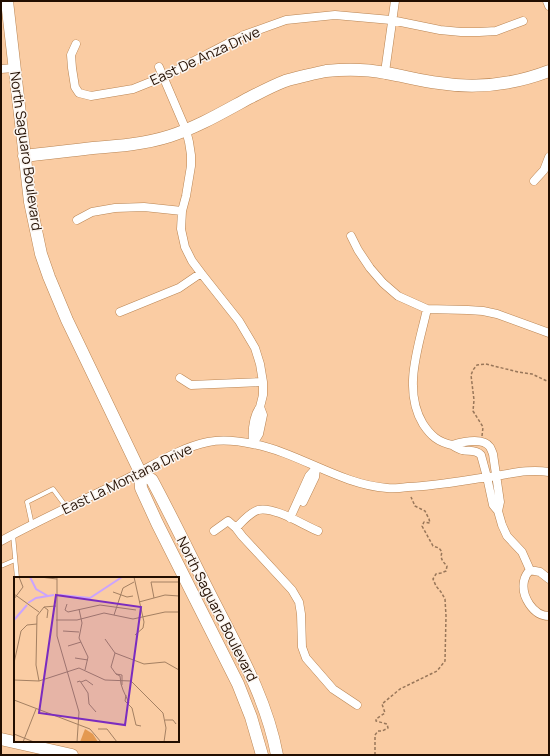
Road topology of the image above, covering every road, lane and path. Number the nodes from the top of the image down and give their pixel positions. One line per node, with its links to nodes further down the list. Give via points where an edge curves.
1 (395, 1): 5 (street)
2 (547, 1): 4 (street)
3 (7, 4): 9 (main road, North Saguaro Boulevard)
4 (549, 6)
5 (391, 20): 6 (street, East De Anza Drive, via 440,30 467,32 496,31); 12 (street); 13 (street, East De Anza Drive, via 335,14 286,20 244,35)
6 (523, 21)
7 (76, 44): 13 (street, East De Anza Drive, via 71,55 75,87 79,93 91,96 132,89)
8 (159, 67): 13 (street)
9 (14, 68): 10 (street); 15 (main road, North Saguaro Boulevard)
10 (1, 69)
11 (549, 71): 12 (main road, via 508,82 468,86)
12 (384, 72): 14 (main road, via 335,70 298,77 271,87)
13 (163, 77): 14 (street)
14 (186, 130): 15 (main road, via 144,143); 18 (street, via 191,166)
15 (24, 156): 33 (main road, North Saguaro Boulevard, via 30,202 41,254 49,277)
16 (549, 157): 17 (street, via 544,170)
17 (534, 181)
18 (182, 210): 19 (street, via 115,208 92,212); 21 (street, via 181,229 185,247)
19 (77, 220)
20 (351, 236): 22 (street, via 370,268 383,283 398,296)
21 (201, 273): 23 (street, via 179,288); 26 (street, via 239,321 255,348)
22 (427, 309): 24 (street, via 483,311); 30 (street, via 413,370 414,401 419,417 428,432 439,441)
23 (120, 312)
24 (549, 333)
25 (180, 378): 26 (street, via 191,385)
26 (263, 382): 29 (street, via 260,407 263,415 259,434)
27 (549, 382): 28 (path, via 532,374 486,364 477,365 471,375 473,411 483,427)
28 (482, 442): 30 (street); 31 (street); 35 (street, via 490,446 493,454)
29 (253, 444): 32 (street, East La Montana Drive); 33 (street, East La Montana Drive, via 236,441 210,442 170,456)
30 (452, 445): 31 (street, via 461,450)
31 (479, 452): 35 (street)
32 (316, 467): 35 (street, East La Montana Drive, via 362,484 389,488 436,485); 38 (street, via 309,476)
33 (140, 472): 37 (street, East La Montana Drive); 56 (main road, North Saguaro Boulevard, via 141,488 157,523 238,684); 57 (main road, North Saguaro Boulevard, via 152,480 243,659 268,717)
34 (549, 472): 35 (street, East La Montana Drive, via 538,470)
35 (491, 476): 47 (street, via 493,505 498,510 507,536 522,552)
36 (411, 497): 58 (path, via 415,506 425,511 430,523 424,522 422,526 433,546 442,552 441,557 446,566 446,571 436,574 433,580 444,599 445,660 437,671 400,689 382,704 385,713 376,721 387,724 388,728 378,731 375,735)
37 (67, 508): 39 (street, East La Montana Drive); 39 (lane, via 53,489 27,502)
38 (293, 519): 40 (street, via 267,510 258,510); 42 (street)
39 (32, 525): 43 (street, East La Montana Drive)
40 (236, 528): 41 (street, via 228,521); 51 (street, via 292,590 299,602 302,647 306,658 333,689)
41 (214, 531)
42 (318, 531)
43 (13, 535): 44 (street, East La Montana Drive); 45 (lane)
44 (1, 541)
45 (15, 560): 46 (lane); 48 (lane)
46 (1, 566)
47 (530, 570): 49 (street, via 540,572); 50 (street, via 523,582 526,596 536,611)
48 (17, 577)
49 (549, 579)
50 (549, 616)
51 (357, 705)
52 (1, 739): 53 (main road)
53 (14, 742)
54 (14, 742): 55 (main road)
55 (72, 755)
56 (262, 755)
57 (277, 755)
58 (375, 755)

